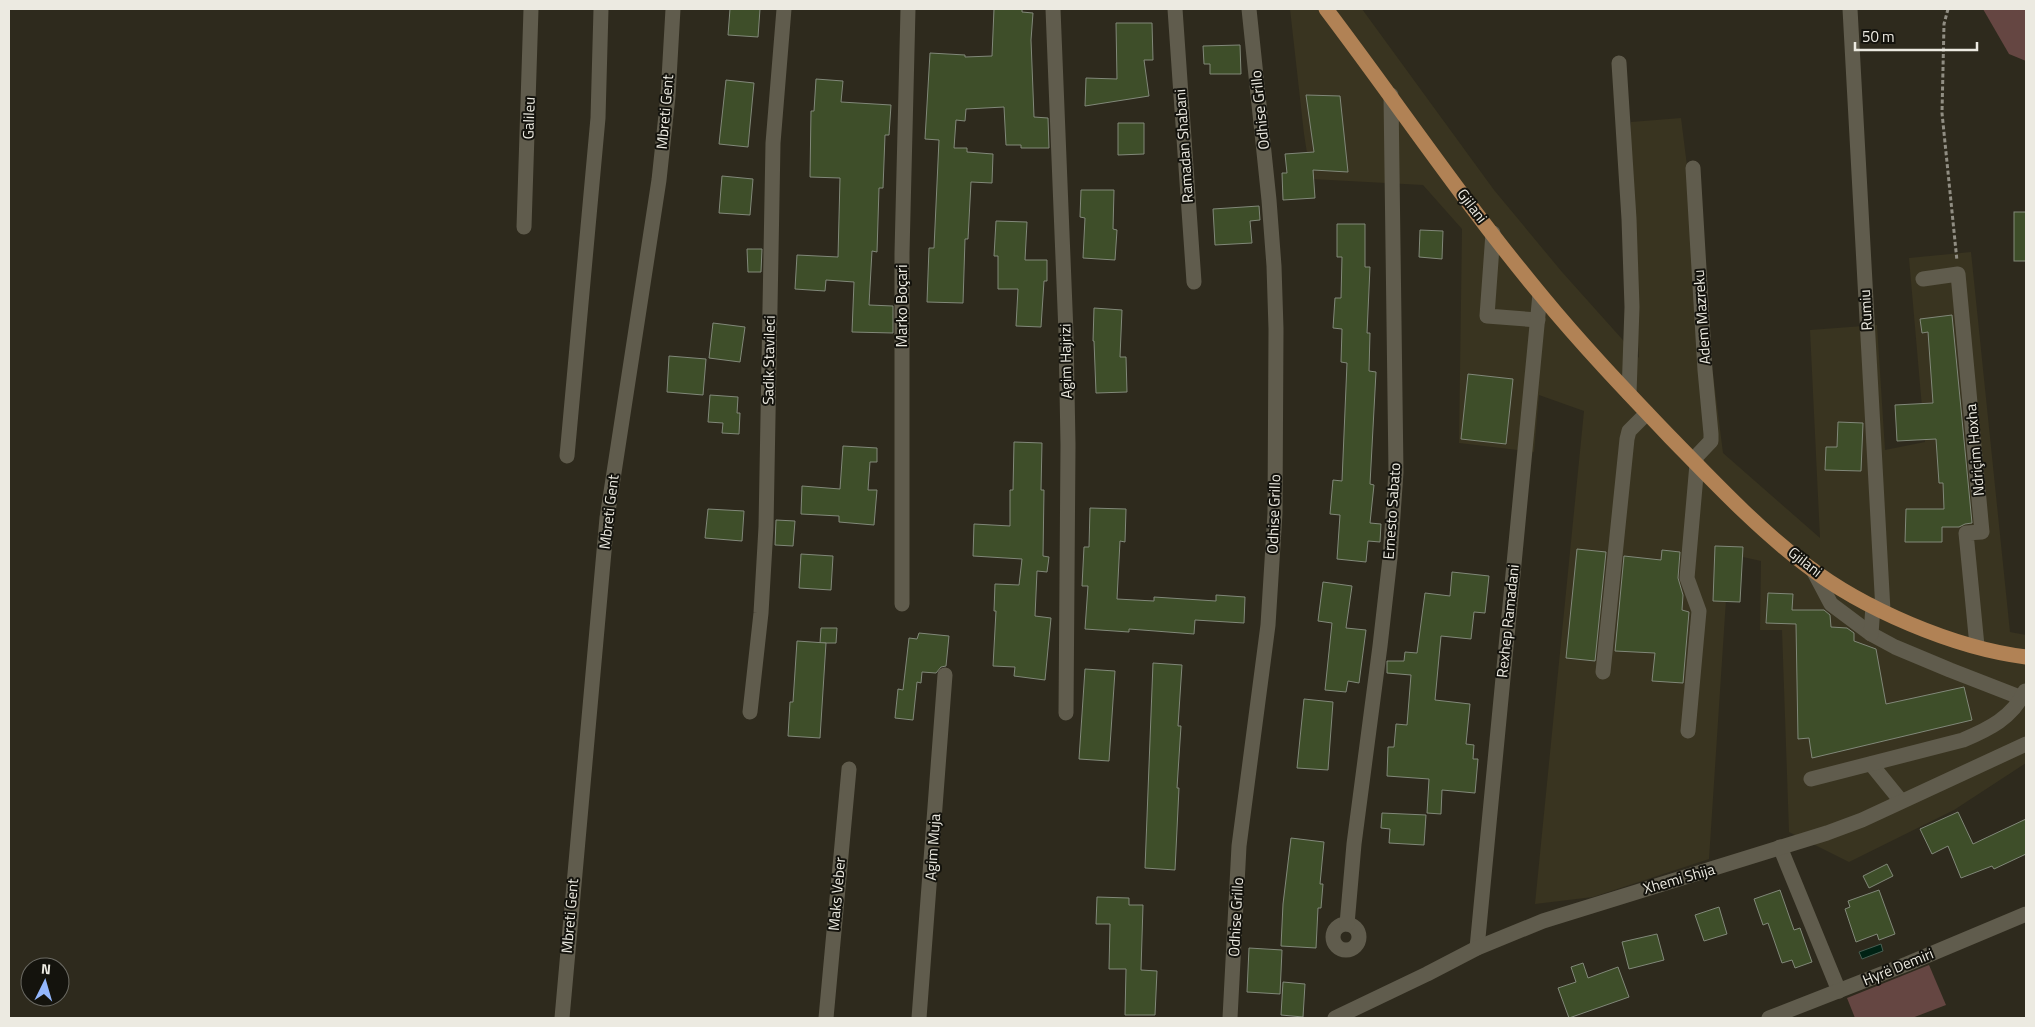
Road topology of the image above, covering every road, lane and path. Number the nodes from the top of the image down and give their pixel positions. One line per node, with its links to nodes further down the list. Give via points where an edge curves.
1 (531, 9): 15 (street, Galileu)
2 (601, 9): 24 (street, via 598,118)
3 (672, 9): 48 (street, Mbreti Gent, via 660,171 607,518)
4 (784, 9): 35 (street, Sadik Stavileci, via 772,143 766,527)
5 (908, 9): 27 (street, Marko Boçari, via 902,253)
6 (1053, 9): 36 (street, Agim Hajrizi, via 1068,445)
7 (1175, 9): 19 (street, Ramadan Shabani)
8 (1249, 9): 51 (street, Odhise Grillo, via 1274,266 1275,513 1268,624 1239,846)
9 (1326, 9): 13 (main road, Gjilani)
10 (1850, 9): 28 (street, Rumiu)
11 (1948, 9): 17 (path, via 1944,24 1942,113)
12 (1619, 63): 22 (street, via 1630,238)
13 (1391, 95): 16 (main road, Gjilani); 45 (street, Ernesto Sabato, via 1396,472 1382,627)
14 (1693, 168): 25 (street, Adem Mazreku, via 1711,434 1711,441)
15 (524, 227)
16 (1492, 233): 20 (main road, Gjilani); 21 (street, via 1488,316)
17 (1958, 274): 18 (street); 30 (street, Ndriçim Hoxha, via 1982,532 1966,533)
18 (1924, 278)
19 (1194, 282)
20 (1540, 294): 21 (street, Rexhep Ramadani); 22 (main road, Gjilani)
21 (1538, 320): 46 (street, Rexhep Ramadani)
22 (1629, 394): 23 (main road, Gjilani)
23 (1647, 413): 25 (main road, Gjilani); 32 (street, via 1629,431 1627,439)
24 (566, 456)
25 (1695, 462): 26 (main road, Gjilani, via 1751,517); 37 (street, via 1687,578 1699,611)
26 (1813, 570): 28 (main road, Gjilani); 29 (street, via 1831,604)
27 (902, 604)
28 (1878, 608): 29 (street, Rumiu); 30 (main road, Gjilani, via 1938,634)
29 (1870, 634): 34 (street, via 1931,663)
30 (1977, 646): 31 (main road, Gjilani)
31 (2026, 656)
32 (1602, 672)
33 (946, 675): 50 (street, Agim Muja)
34 (2024, 693): 39 (street, via 2005,718 1986,731)
35 (750, 712)
36 (1066, 713)
37 (1688, 731)
38 (2026, 744): 42 (street, Xhemi Shija)
39 (1871, 764): 41 (street); 42 (street)
40 (849, 769): 49 (street, Maks Veber)
41 (1811, 779)
42 (1902, 801): 43 (street, Xhemi Shija, via 1862,820)
43 (1780, 848): 46 (street, Xhemi Shija, via 1543,921); 47 (street)
44 (2026, 914): 47 (street, Hyrë Demiri)
45 (1347, 924)
46 (1476, 948): 52 (street, Xhemi Shija)
47 (1840, 991): 53 (street, Hyrë Demiri)
48 (562, 1018)
49 (826, 1018)
50 (919, 1018)
51 (1230, 1018)
52 (1335, 1018)
53 (1769, 1018)

